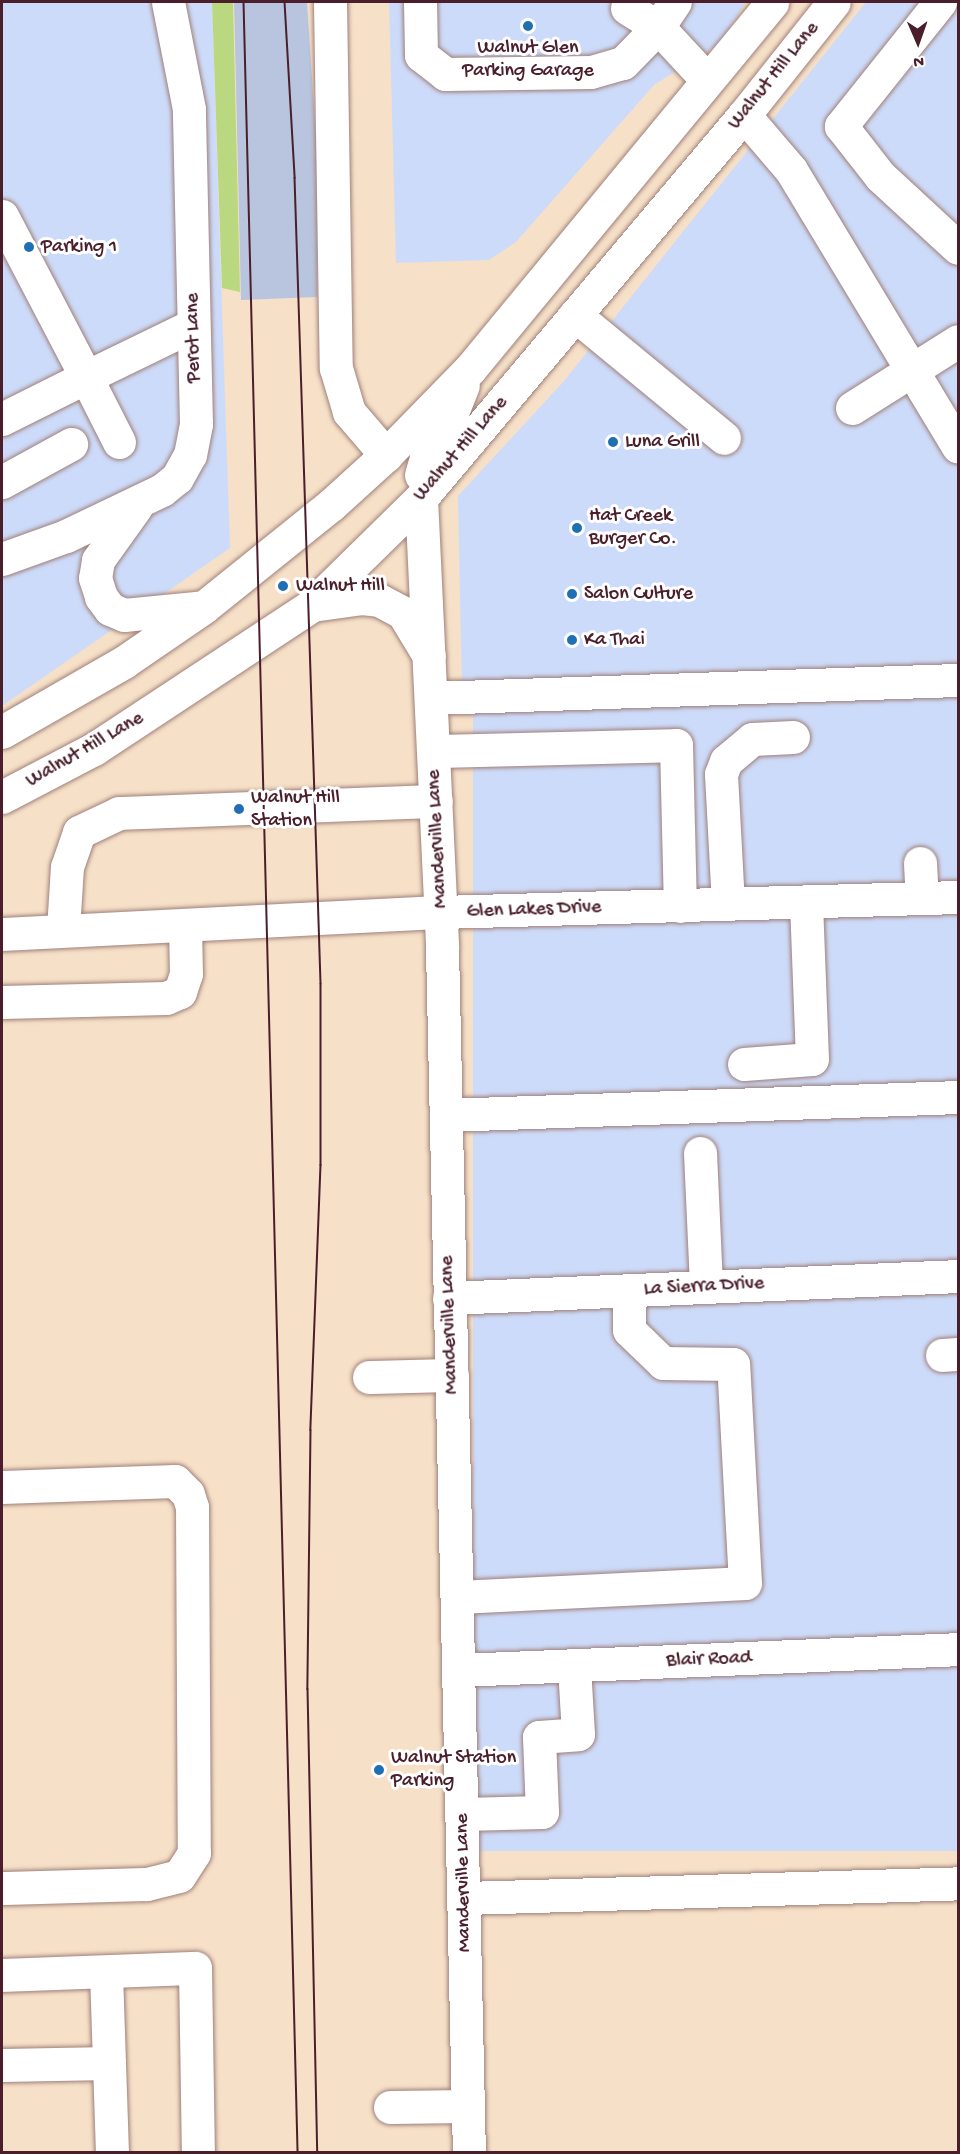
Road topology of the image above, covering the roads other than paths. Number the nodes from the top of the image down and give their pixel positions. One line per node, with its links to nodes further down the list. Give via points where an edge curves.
1 (168, 2): 14 (street, Perot Lane, via 189,109)
2 (330, 2): 25 (street, via 336,368 349,412)
3 (420, 2): 8 (street, via 421,55 445,74 484,59 557,58 591,72 624,63)
4 (834, 2): 10 (street, Walnut Hill Lane)
5 (940, 2): 12 (street, via 841,126 880,176)
6 (765, 3): 9 (street)
7 (627, 8): 8 (street)
8 (667, 14): 9 (street)
9 (707, 80): 10 (street); 16 (street)
10 (744, 115): 13 (street, Walnut Hill Lane); 17 (street, via 791,170)
11 (2, 216): 18 (street)
12 (958, 248)
13 (575, 315): 21 (street); 27 (street, Walnut Hill Lane)
14 (193, 325): 18 (street); 28 (street, Perot Lane, via 196,424 190,455 177,478)
15 (958, 341): 17 (street)
16 (470, 369): 25 (street); 27 (street, Manderville Lane, via 440,443 423,466)
17 (912, 372): 19 (street); 24 (street)
18 (86, 377): 20 (street); 22 (street)
19 (852, 408)
20 (2, 419)
21 (724, 438)
22 (119, 442)
23 (71, 444): 26 (street)
24 (958, 447)
25 (386, 455): 31 (street, via 331,505)
26 (2, 482)
27 (421, 498): 30 (street, Walnut Hill Lane); 32 (street, Manderville Lane)
28 (141, 500): 29 (street, Perot Lane, via 58,540); 31 (street, via 98,560 95,578 101,597 110,609 124,615)
29 (2, 560)
30 (312, 605): 32 (street, via 361,597 379,600 403,612); 38 (street, Walnut Hill Lane, via 94,749)
31 (204, 607): 35 (street, via 124,662)
32 (429, 656): 34 (street, Manderville Lane)
33 (958, 680): 34 (street)
34 (431, 698): 37 (street, Manderville Lane)
35 (2, 732)
36 (793, 738): 44 (street, via 752,739 726,761 721,774)
37 (434, 751): 39 (street, Manderville Lane); 45 (street, via 676,745)
38 (2, 797)
39 (436, 801): 46 (street, Manderville Lane); 48 (street, via 119,813 79,832 67,867)
40 (920, 863): 42 (street)
41 (958, 897): 42 (street, Glen Lakes Drive)
42 (922, 898): 43 (street, Glen Lakes Drive)
43 (806, 901): 44 (street, Glen Lakes Drive); 51 (street, via 812,1059)
44 (728, 904): 45 (street, Glen Lakes Drive)
45 (680, 906): 46 (street, Glen Lakes Drive)
46 (441, 912): 47 (street, Glen Lakes Drive); 53 (street, Manderville Lane)
47 (185, 925): 48 (street, Glen Lakes Drive); 50 (street, via 186,974 180,992 173,995)
48 (63, 930): 49 (street, Glen Lakes Drive)
49 (2, 934)
50 (2, 1002)
51 (744, 1064)
52 (958, 1097): 53 (street)
53 (446, 1115): 58 (street, Manderville Lane)
54 (700, 1153): 56 (street)
55 (958, 1276): 56 (street, La Sierra Drive)
56 (706, 1287): 57 (street, La Sierra Drive)
57 (629, 1290): 58 (street, La Sierra Drive); 62 (street, via 629,1330 663,1363 733,1364 745,1583)
58 (449, 1298): 59 (street, Manderville Lane)
59 (452, 1375): 60 (street); 62 (street, Manderville Lane)
60 (369, 1377)
61 (2, 1486): 68 (street, via 176,1481 188,1494 192,1507 194,1841 188,1868 179,1876 162,1881)
62 (459, 1597): 65 (street, Manderville Lane)
63 (958, 1649): 64 (street, Blair Road)
64 (574, 1666): 65 (street, Blair Road); 66 (street, via 578,1734 539,1737 542,1812)
65 (460, 1670): 66 (street, Manderville Lane)
66 (464, 1814): 69 (street, Manderville Lane)
67 (958, 1883): 69 (street, via 818,1899)
68 (2, 1888)
69 (465, 1898): 75 (street, Manderville Lane)
70 (106, 1973): 71 (street); 72 (street); 77 (street, via 195,1968)
71 (2, 1975)
72 (109, 2063): 73 (street); 76 (street)
73 (2, 2065)
74 (390, 2106): 75 (street)
75 (468, 2106): 78 (street, Manderville Lane)
76 (112, 2152)
77 (198, 2152)
78 (469, 2152)

